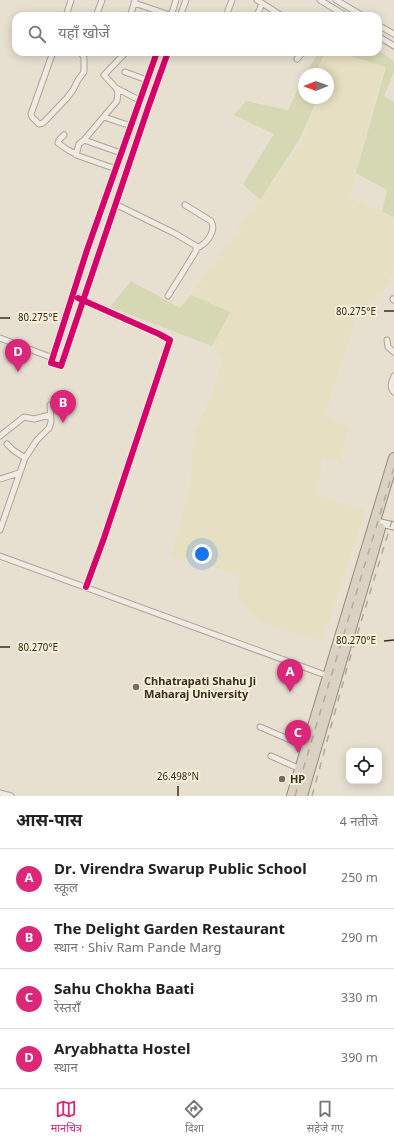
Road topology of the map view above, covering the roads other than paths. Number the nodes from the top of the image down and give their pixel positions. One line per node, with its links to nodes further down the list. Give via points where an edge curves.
1 (71, 0): 10 (street)
2 (102, 0): 11 (street)
3 (176, 0): 14 (street)
4 (186, 0): 15 (street)
5 (232, 0): 16 (street)
6 (320, 0): 19 (street)
7 (336, 0): 20 (street)
8 (134, 2): 12 (street); 13 (street)
9 (259, 2): 17 (street); 18 (street)
10 (67, 12)
11 (98, 12)
12 (131, 12)
13 (161, 12)
14 (173, 12)
15 (182, 12)
16 (228, 12)
17 (258, 12)
18 (275, 12)
19 (340, 12)
20 (356, 12)
21 (382, 27): 22 (street)
22 (394, 34)
23 (382, 38): 24 (street)
24 (394, 46)
25 (52, 56): 26 (street, via 31,112 31,116 39,124 67,98 84,72)
26 (83, 56)
27 (122, 56): 34 (street, via 104,75)
28 (156, 56): 33 (street)
29 (167, 56): 43 (street)
30 (300, 56): 31 (street)
31 (297, 59)
32 (125, 72): 33 (street)
33 (147, 80): 35 (street)
34 (116, 88): 35 (street); 36 (street, via 117,103)
35 (139, 100): 37 (street)
36 (104, 117): 37 (street); 39 (street)
37 (131, 126): 40 (street)
38 (64, 134): 41 (street, via 58,142)
39 (84, 140): 40 (street); 41 (street, via 79,144)
40 (121, 153): 42 (street)
41 (76, 154): 42 (street)
42 (116, 169): 46 (street)
43 (115, 204): 45 (street, via 174,233); 48 (street)
44 (185, 206): 45 (street, via 214,224 205,244)
45 (196, 248): 47 (street)
46 (73, 295): 48 (street); 52 (street)
47 (168, 296)
48 (83, 300): 52 (street, via 61,366); 69 (street, via 170,340)
49 (0, 338): 52 (street)
50 (387, 340): 51 (street, via 388,347)
51 (394, 352)
52 (52, 360)
53 (394, 376): 54 (street, via 391,386)
54 (394, 392)
55 (50, 405): 56 (street)
56 (50, 415): 57 (street, via 34,419 24,416); 59 (street, via 49,428)
57 (0, 436)
58 (7, 444): 59 (street)
59 (25, 458): 61 (street)
60 (394, 458): 70 (highway)
61 (19, 473): 62 (street); 64 (street)
62 (0, 479)
63 (394, 480): 65 (highway)
64 (1, 522): 67 (street)
65 (381, 523): 66 (street); 70 (highway)
66 (394, 526)
67 (0, 530)
68 (0, 556): 69 (street)
69 (86, 587): 70 (street)
70 (332, 678): 72 (highway); 78 (highway)
71 (260, 727): 72 (street)
72 (306, 747): 74 (highway)
73 (271, 756): 74 (street)
74 (300, 769): 77 (highway)
75 (0, 793): 76 (street)
76 (11, 796)
77 (292, 796)
78 (302, 796)

